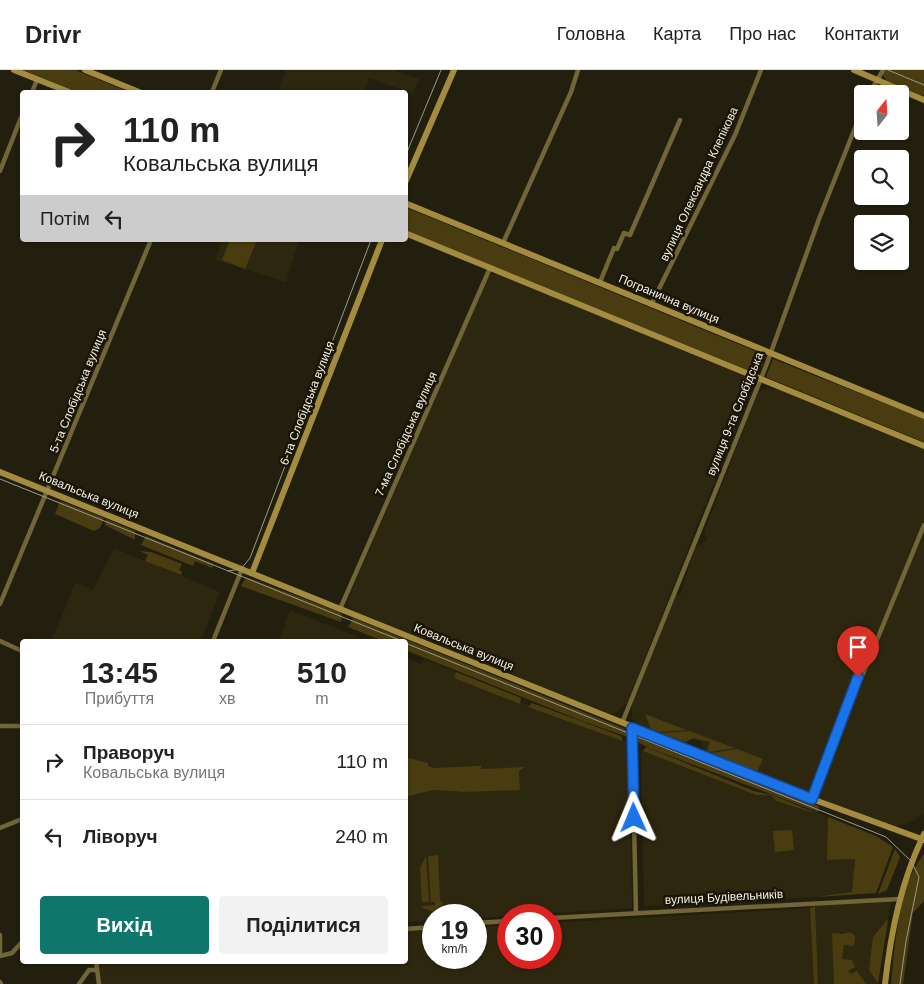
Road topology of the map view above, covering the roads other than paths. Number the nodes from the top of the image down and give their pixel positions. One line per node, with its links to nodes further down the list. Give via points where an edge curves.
1 (14, 70): 9 (street)
2 (85, 70): 14 (street)
3 (221, 70): 15 (street)
4 (454, 70): 21 (street)
5 (578, 70): 26 (street)
6 (761, 70): 29 (street, вулиця Олександра Клепікова, via 735,135)
7 (854, 70): 10 (street)
8 (882, 70): 10 (street)
9 (37, 80): 12 (street); 13 (street)
10 (876, 80): 11 (street); 16 (street)
11 (874, 85)
12 (33, 90)
13 (63, 90)
14 (134, 90)
15 (213, 90)
16 (924, 100)
17 (680, 120): 28 (street, via 630,235 624,232)
18 (20, 121): 20 (street)
19 (854, 130): 30 (street, вулиця 9-та Слобідська)
20 (0, 171)
21 (408, 176)
22 (408, 204): 26 (street, Погранична вулиця)
23 (408, 234): 27 (street)
24 (151, 242): 35 (street, 5-та Слобідська вулиця)
25 (381, 242): 38 (street, 6-та Слобідська вулиця)
26 (503, 242): 28 (street, Погранична вулиця)
27 (490, 268): 31 (street); 40 (street, 7-ма Слобідська вулиця)
28 (600, 282): 29 (street, Погранична вулиця)
29 (651, 305): 30 (street, Погранична вулиця)
30 (770, 353): 31 (street, вулиця 9-та Слобідська); 32 (street, Погранична вулиця)
31 (761, 379): 33 (street); 44 (street, вулиця 9-та Слобідська)
32 (924, 416)
33 (924, 446)
34 (0, 472): 35 (street, Ковальська вулиця)
35 (47, 491): 37 (street, Ковальська вулиця); 39 (street, 5-та Слобідська вулиця)
36 (924, 525): 48 (street, via 863,674 858,677)
37 (242, 569): 38 (street, Ковальська вулиця); 41 (street)
38 (252, 573): 40 (street, Ковальська вулиця)
39 (0, 604)
40 (340, 609): 44 (street, Ковальська вулиця)
41 (214, 639)
42 (0, 641): 43 (street)
43 (20, 650)
44 (622, 723): 47 (street, Ковальська вулиця)
45 (0, 726): 46 (street)
46 (20, 726)
47 (632, 728): 48 (street, Ковальська вулиця); 53 (street)
48 (812, 799): 51 (street, Ковальська вулиця)
49 (20, 820): 50 (street)
50 (0, 828)
51 (923, 838): 52 (street)
52 (899, 898): 53 (street, вулиця Будівельників); 64 (street)
53 (636, 913): 54 (street, вулиця Будівельників)
54 (562, 917)
55 (422, 927): 56 (street)
56 (408, 929)
57 (0, 935): 59 (street)
58 (20, 944): 59 (street, via 10,954)
59 (0, 955)
60 (96, 964): 61 (street)
61 (97, 970): 62 (street, via 89,970); 63 (street)
62 (79, 984)
63 (99, 984)
64 (885, 984)

